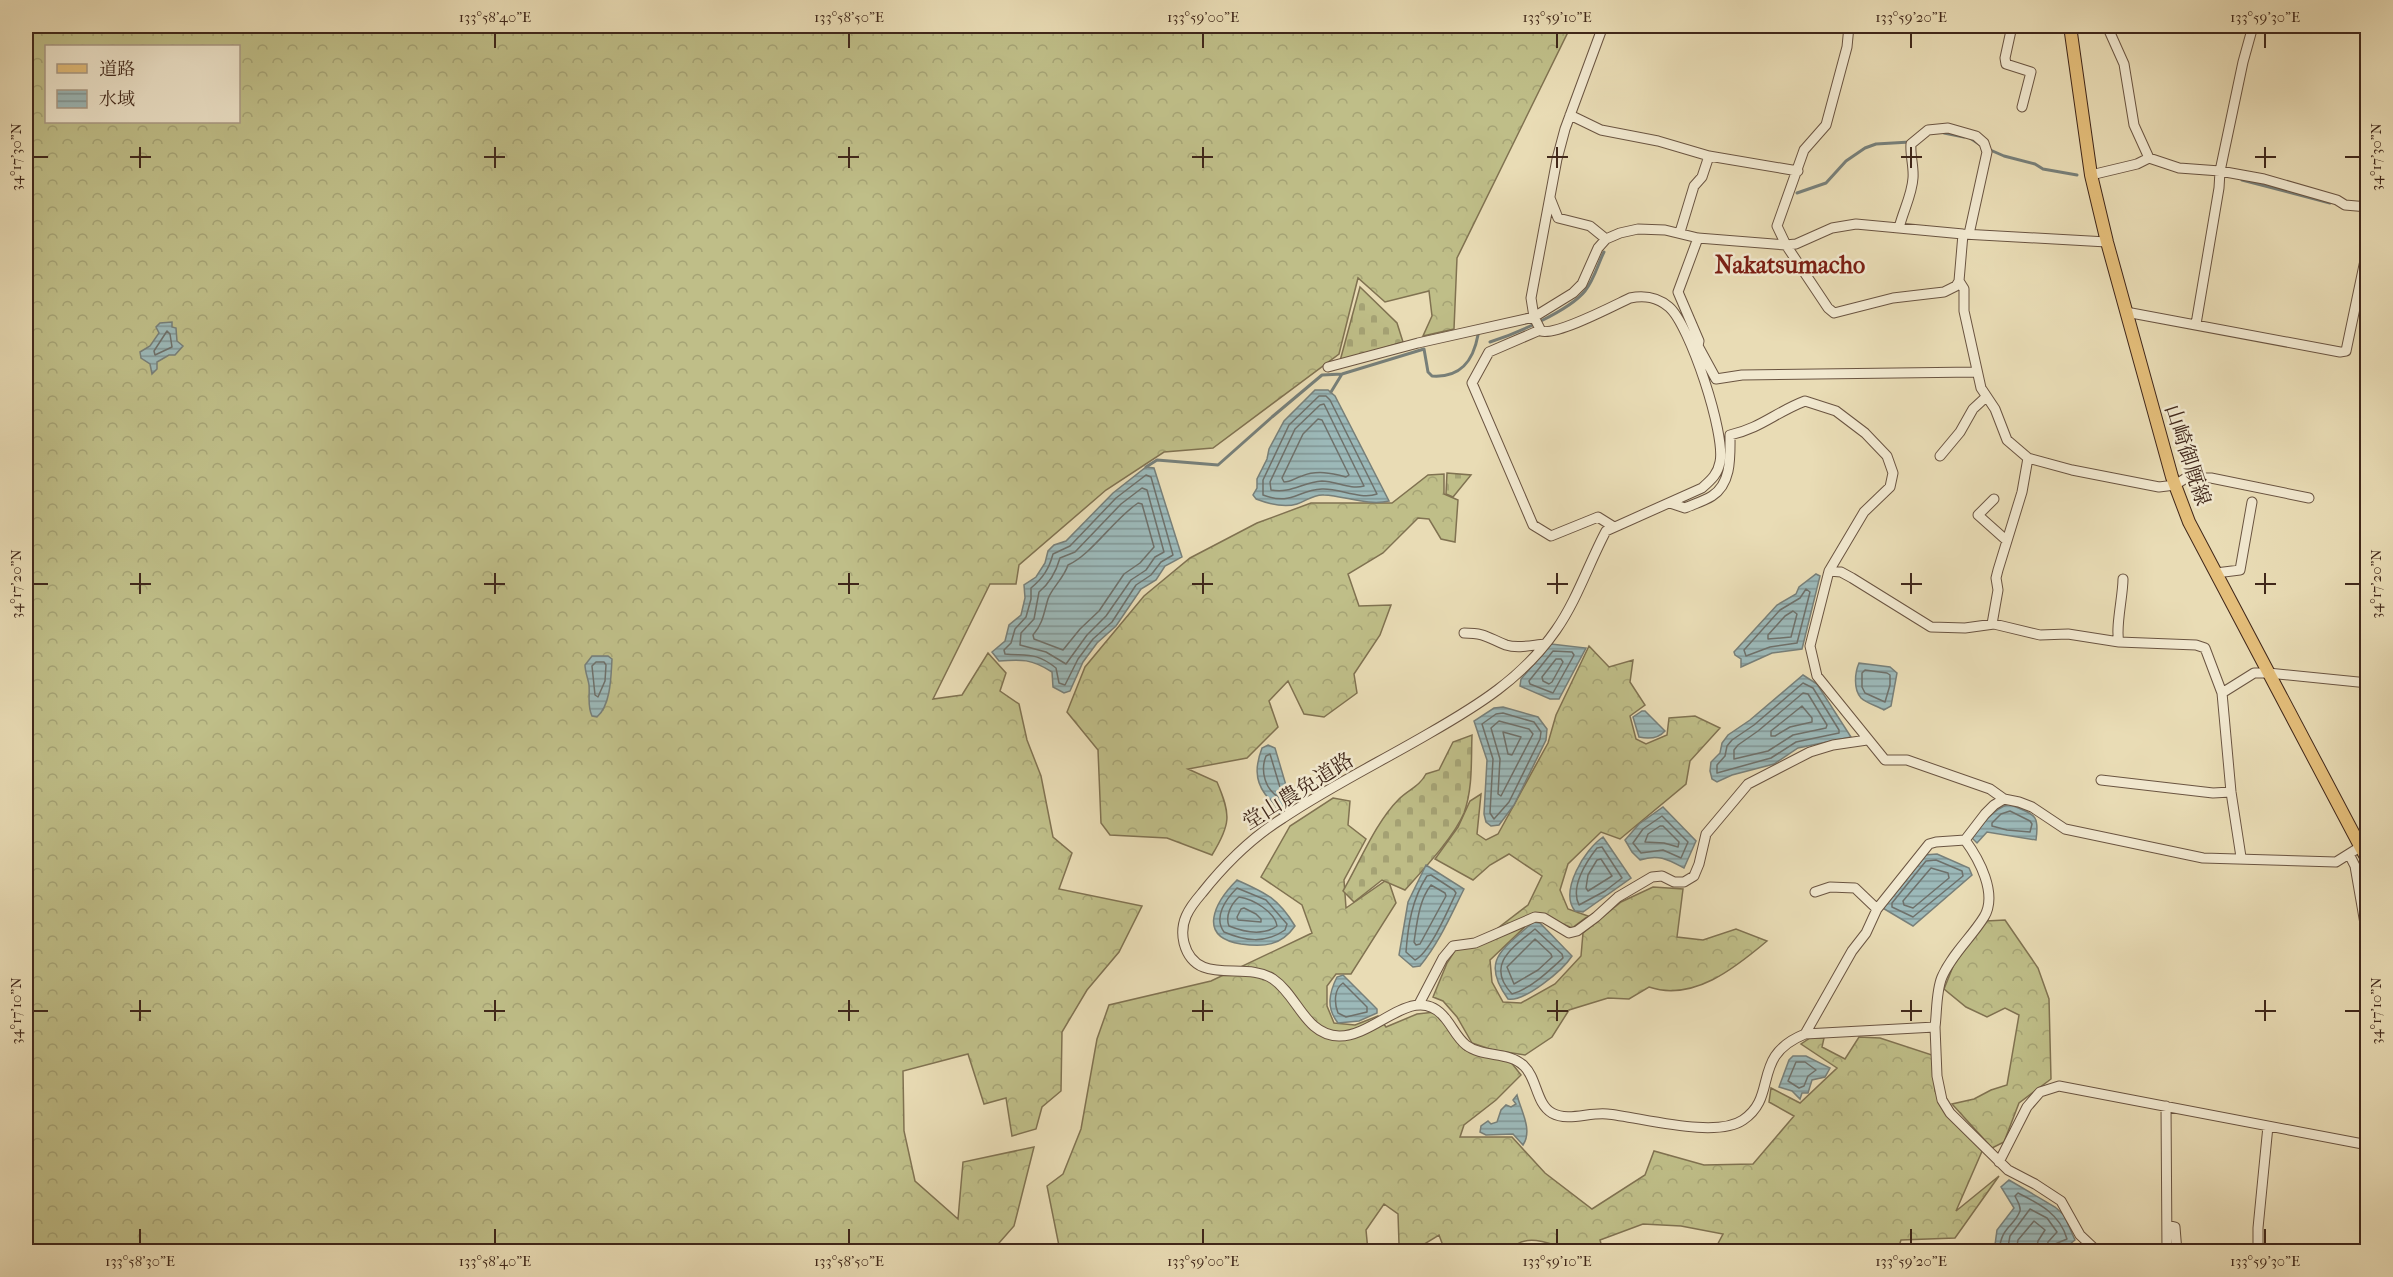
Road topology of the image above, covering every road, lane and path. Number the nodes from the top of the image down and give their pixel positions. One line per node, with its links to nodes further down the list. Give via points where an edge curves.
1 (1603, 26): 8 (street)
2 (1849, 26): 11 (street, via 1826,125 1804,150)
3 (2012, 26): 7 (street, via 2006,64 2031,72)
4 (2070, 26): 13 (main road, 山崎御厩線)
5 (2107, 26): 10 (street, via 2124,64 2134,125)
6 (2253, 26): 12 (street)
7 (2022, 107)
8 (1570, 114): 9 (street, via 1601,130); 14 (street)
9 (1708, 156): 11 (street); 17 (street)
10 (2149, 158): 12 (street); 13 (street)
11 (1798, 171): 22 (street, via 1777,226)
12 (2220, 175): 15 (street, via 2264,179 2337,200 2345,206); 27 (street)
13 (2091, 176): 21 (main road, 山崎御厩線)
14 (1550, 197): 20 (street, via 1558,218 1590,226); 26 (street, via 1531,298)
15 (2367, 207)
16 (1899, 228): 18 (street); 18 (street, via 1914,175 1911,144 1928,130 1948,128 1976,136 1986,147); 22 (street, via 1843,225)
17 (1680, 232): 19 (street); 20 (street, via 1638,229)
18 (1966, 234): 21 (street); 24 (street)
19 (1698, 238): 22 (street); 28 (street, via 1678,292 1699,341)
20 (1606, 239): 26 (street, via 1582,284)
21 (2107, 242): 25 (main road, 山崎御厩線)
22 (1786, 245): 24 (street, via 1834,312 1893,298 1944,292)
23 (2367, 246): 27 (street, via 2346,351 2229,333)
24 (1959, 280): 30 (street, via 1964,289 1964,310)
25 (2126, 312): 27 (street); 34 (main road, 山崎御厩線)
26 (1537, 324): 28 (street, via 1547,333 1630,298 1652,297 1670,308); 29 (street, via 1418,343); 39 (street, via 1489,352 1472,383 1533,525 1551,536 1598,517)
27 (2196, 324)
28 (1695, 347): 30 (street, via 1716,379 1742,375); 38 (street, via 1721,442 1720,462 1712,479 1702,488)
29 (1328, 367)
30 (1976, 372): 31 (street)
31 (1986, 397): 32 (street); 33 (street, via 2007,440)
32 (1940, 456)
33 (2028, 458): 34 (street, via 2159,488); 40 (street, via 2022,492)
34 (2175, 486): 35 (street, via 2186,478 2211,478); 42 (main road, 山崎御厩線)
35 (2309, 498)
36 (1994, 499): 40 (street, via 1978,515)
37 (2252, 502): 42 (street, via 2240,570)
38 (1670, 503): 39 (street); 41 (street, via 1685,508 1713,495 1730,466 1730,435 1750,431 1805,401 1836,411 1887,456 1893,473 1890,487 1864,512)
39 (1610, 529): 47 (street, 堂山農免道路, via 1568,610)
40 (2006, 540): 44 (street, via 1996,578 1998,590)
41 (1828, 571): 44 (street, via 1841,572 1931,627); 51 (street, via 1810,646 1814,669)
42 (2216, 573): 48 (main road, 山崎御厩線)
43 (2123, 579): 46 (street)
44 (1992, 624): 46 (street, via 2040,635 2068,634)
45 (1464, 633): 47 (street, via 1486,634 1507,645)
46 (2119, 642): 50 (street, via 2205,648)
47 (1545, 644): 62 (street, 堂山農免道路, via 1510,682 1492,695 1257,836 1213,879 1190,907 1184,921 1187,950 1203,967 1216,972 1253,970 1266,975 1288,993 1310,1023 1330,1035 1365,1031)
48 (2268, 673): 49 (street); 50 (street, via 2254,673); 56 (main road, 山崎御厩線)
49 (2367, 683)
50 (2222, 693): 53 (street)
51 (1867, 740): 54 (street, via 1885,760 1907,760 1990,789); 62 (street, via 1810,752 1748,784 1706,834 1700,864 1694,876 1684,882 1652,877 1618,897 1577,931 1569,933 1535,917 1474,943 1453,946)
52 (2101, 780): 53 (street)
53 (2231, 792): 57 (street)
54 (2004, 799): 55 (street, via 1984,814); 57 (street, via 2032,807 2065,830 2203,858)
55 (1965, 840): 60 (street, via 1929,844); 63 (street, via 1978,858 1989,905 1941,978)
56 (2355, 850): 57 (street, via 2336,862); 58 (main road, 山崎御厩線); 61 (street)
57 (2241, 857)
58 (2367, 861)
59 (1815, 892): 60 (street, via 1830,887 1855,888)
60 (1877, 909): 64 (street)
61 (2367, 941)
62 (1419, 1004): 64 (street, via 1439,1011 1467,1046 1523,1064 1544,1107 1568,1117 1603,1113 1655,1123 1733,1125 1757,1105 1769,1066 1781,1048)
63 (1935, 1027): 64 (street); 68 (street, via 1942,1100)
64 (1805, 1034)
65 (2166, 1106): 66 (street); 68 (street, via 2059,1086 2040,1092 2027,1107); 69 (street)
66 (2268, 1126): 67 (street); 73 (street)
67 (2367, 1145)
68 (1999, 1162): 70 (street, via 2061,1201 2080,1235)
69 (2167, 1225): 71 (street); 72 (street, via 2175,1227)
70 (2098, 1251)
71 (2167, 1251)
72 (2177, 1251)
73 (2258, 1251): 74 (street)
74 (2282, 1251)

